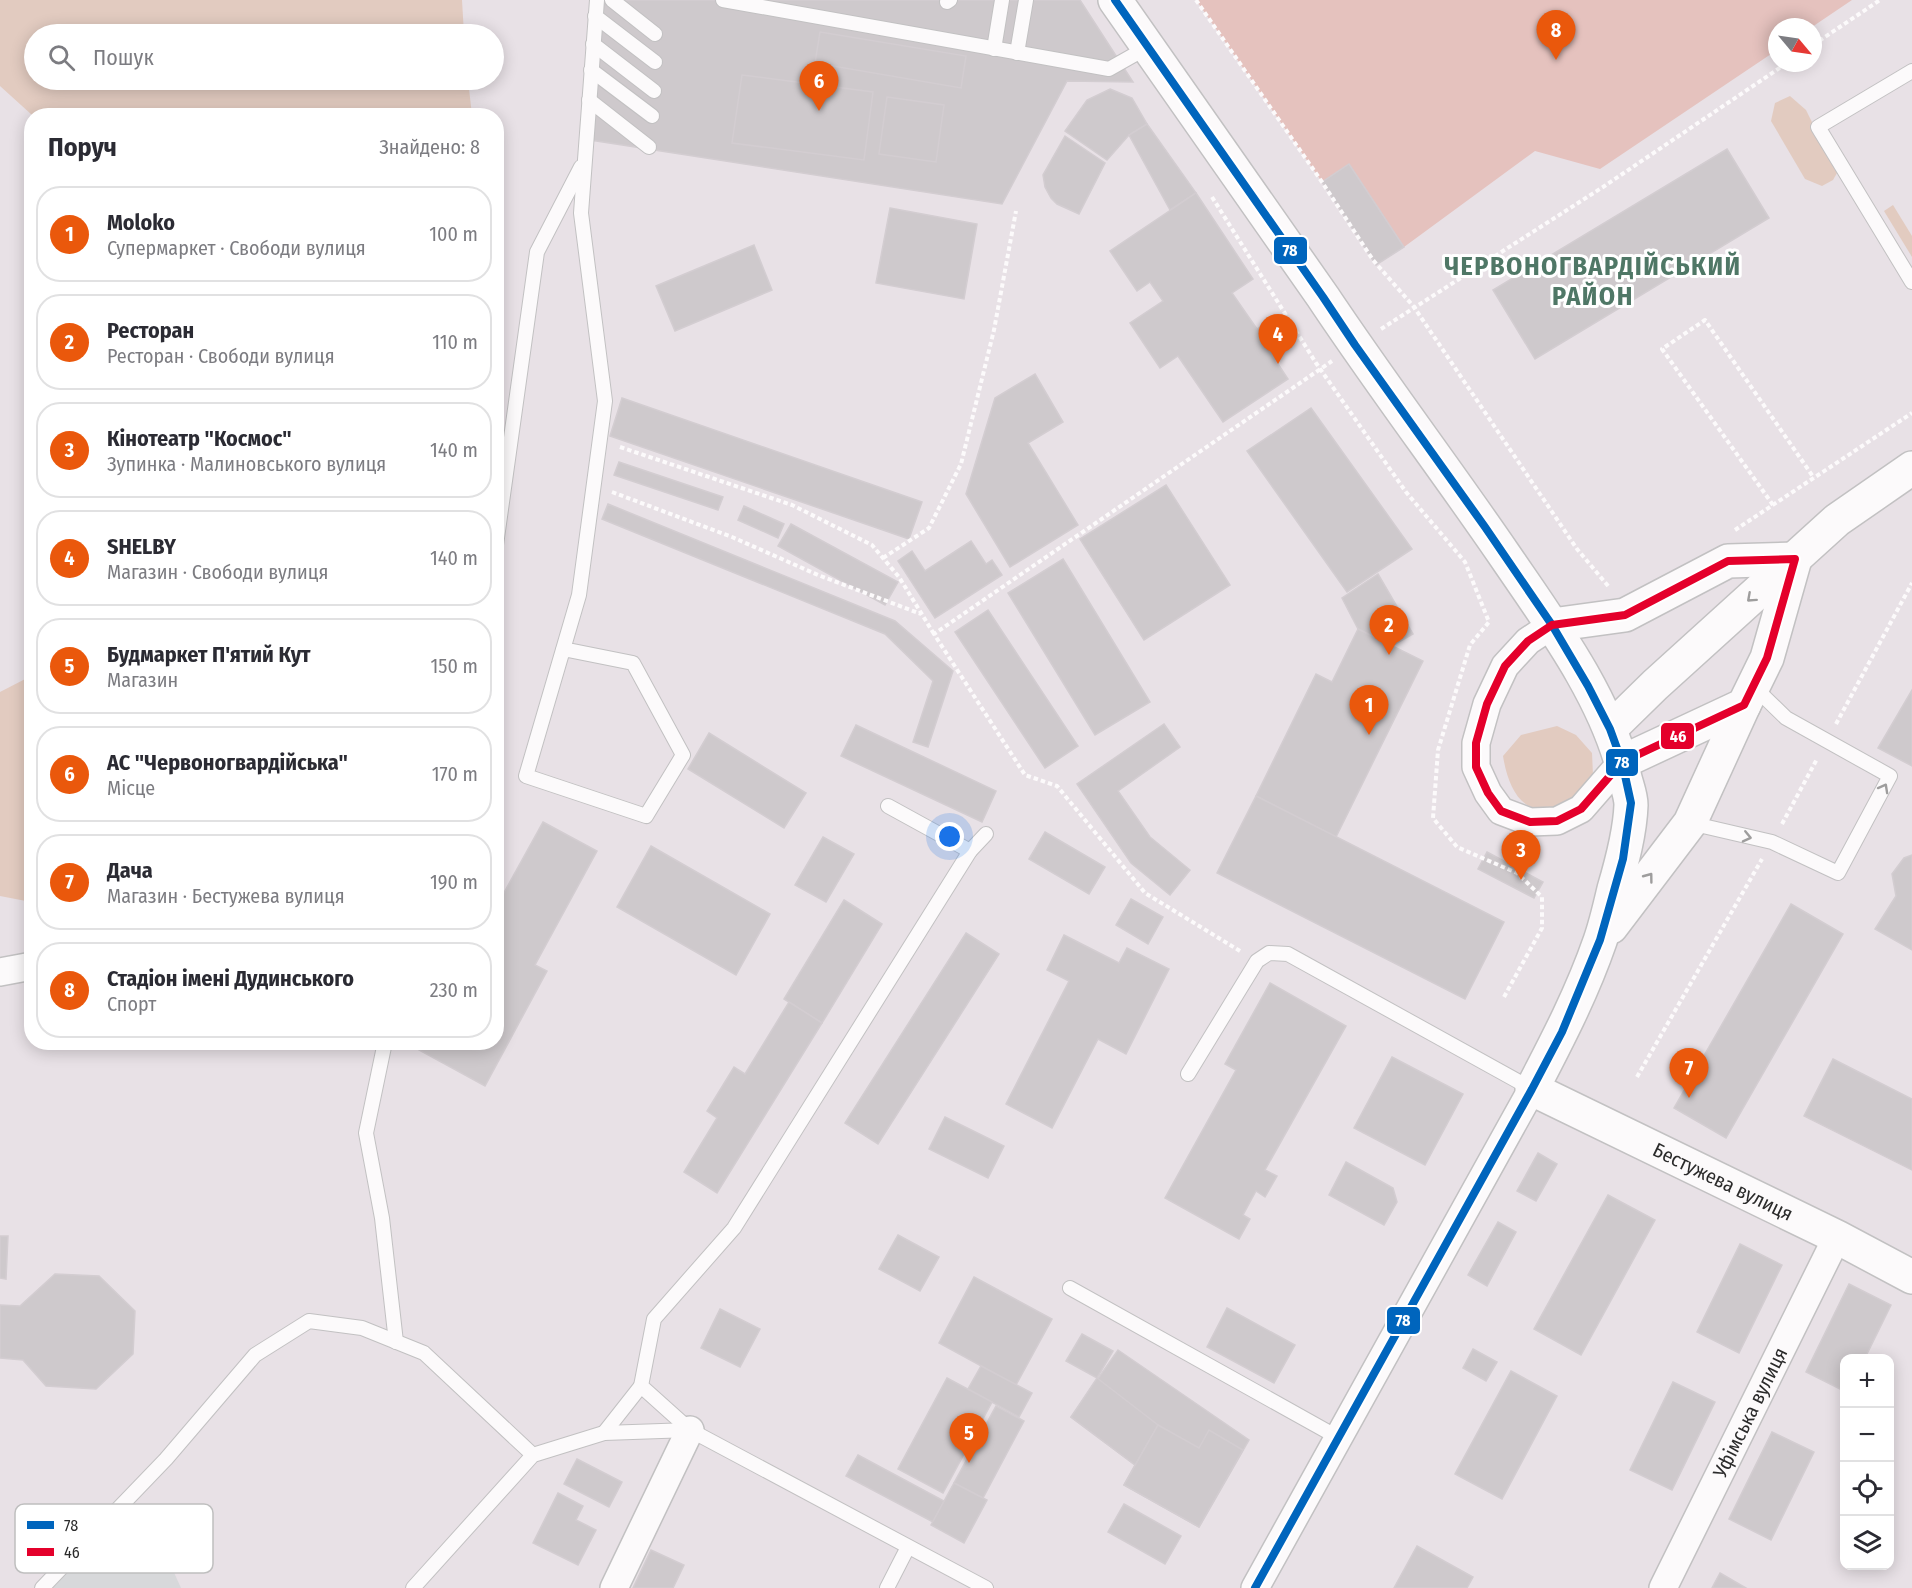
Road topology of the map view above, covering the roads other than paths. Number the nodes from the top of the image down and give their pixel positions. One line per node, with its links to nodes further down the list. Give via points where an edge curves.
1 (597, 0): 7 (lane)
2 (612, 0): 8 (lane)
3 (723, 0): 11 (lane)
4 (1002, 0): 11 (lane)
5 (1026, 0): 12 (lane)
6 (1115, 0): 10 (main road)
7 (595, 16): 9 (lane); 13 (lane)
8 (655, 34)
9 (593, 44): 14 (lane); 16 (lane)
10 (1148, 47): 12 (lane, via 1109,69); 25 (main road)
11 (994, 49): 12 (lane)
12 (1017, 53)
13 (655, 62)
14 (591, 70): 17 (lane); 18 (lane)
15 (1912, 71): 21 (lane, via 1818,127)
16 (654, 91)
17 (589, 100): 19 (lane); 20 (lane)
18 (652, 117)
19 (649, 147)
20 (585, 160): 23 (lane, via 537,252); 26 (lane, via 581,213 605,401 579,595)
21 (1912, 282)
22 (1912, 468): 24 (main road, via 1837,520)
23 (504, 488)
24 (1795, 559): 25 (main road, via 1728,561 1625,615); 27 (main road, via 1767,658); 28 (main road, one-way to 28)
25 (1552, 625): 28 (main road); 29 (street, via 1528,641 1505,666 1486,704 1476,743 1476,767 1488,793 1501,811 1530,822 1557,821 1581,809)
26 (563, 649): 26 (lane, via 526,776 646,816 683,755 633,663)
27 (1749, 695): 29 (main road); 31 (main road); 31 (lane, one-way to 27, via 1772,842 1838,873 1890,776)
28 (1610, 729): 29 (main road)
29 (1622, 762): 34 (main road, via 1631,803 1623,859)
30 (888, 806): 33 (lane)
31 (1690, 824): 34 (main road, one-way to 31)
32 (986, 834): 33 (lane)
33 (970, 851): 44 (lane, via 734,1228 654,1319)
34 (1600, 940): 39 (main road, via 1562,1032)
35 (24, 968): 36 (street)
36 (0, 972)
37 (384, 1050): 43 (lane, via 366,1133 382,1218)
38 (1188, 1074): 39 (lane, via 1257,961 1269,953 1288,954)
39 (1532, 1089): 40 (main road, Бестужева вулиця); 47 (street)
40 (1837, 1237): 41 (main road, Бестужева вулиця); 58 (street, Уфімська вулиця)
41 (1912, 1277)
42 (1070, 1288): 47 (lane)
43 (396, 1342): 48 (lane, via 423,1353); 49 (lane, via 362,1328 309,1321 255,1355)
44 (641, 1386): 45 (lane); 46 (lane)
45 (690, 1430): 46 (lane); 50 (lane); 54 (street)
46 (604, 1433): 48 (lane)
47 (1339, 1438): 57 (street)
48 (533, 1455): 53 (lane)
49 (123, 1504)
50 (908, 1547): 55 (lane); 56 (lane)
51 (57, 1573): 52 (lane)
52 (42, 1588)
53 (413, 1588)
54 (614, 1588)
55 (887, 1588)
56 (986, 1588)
57 (1255, 1588)
58 (1663, 1588)

